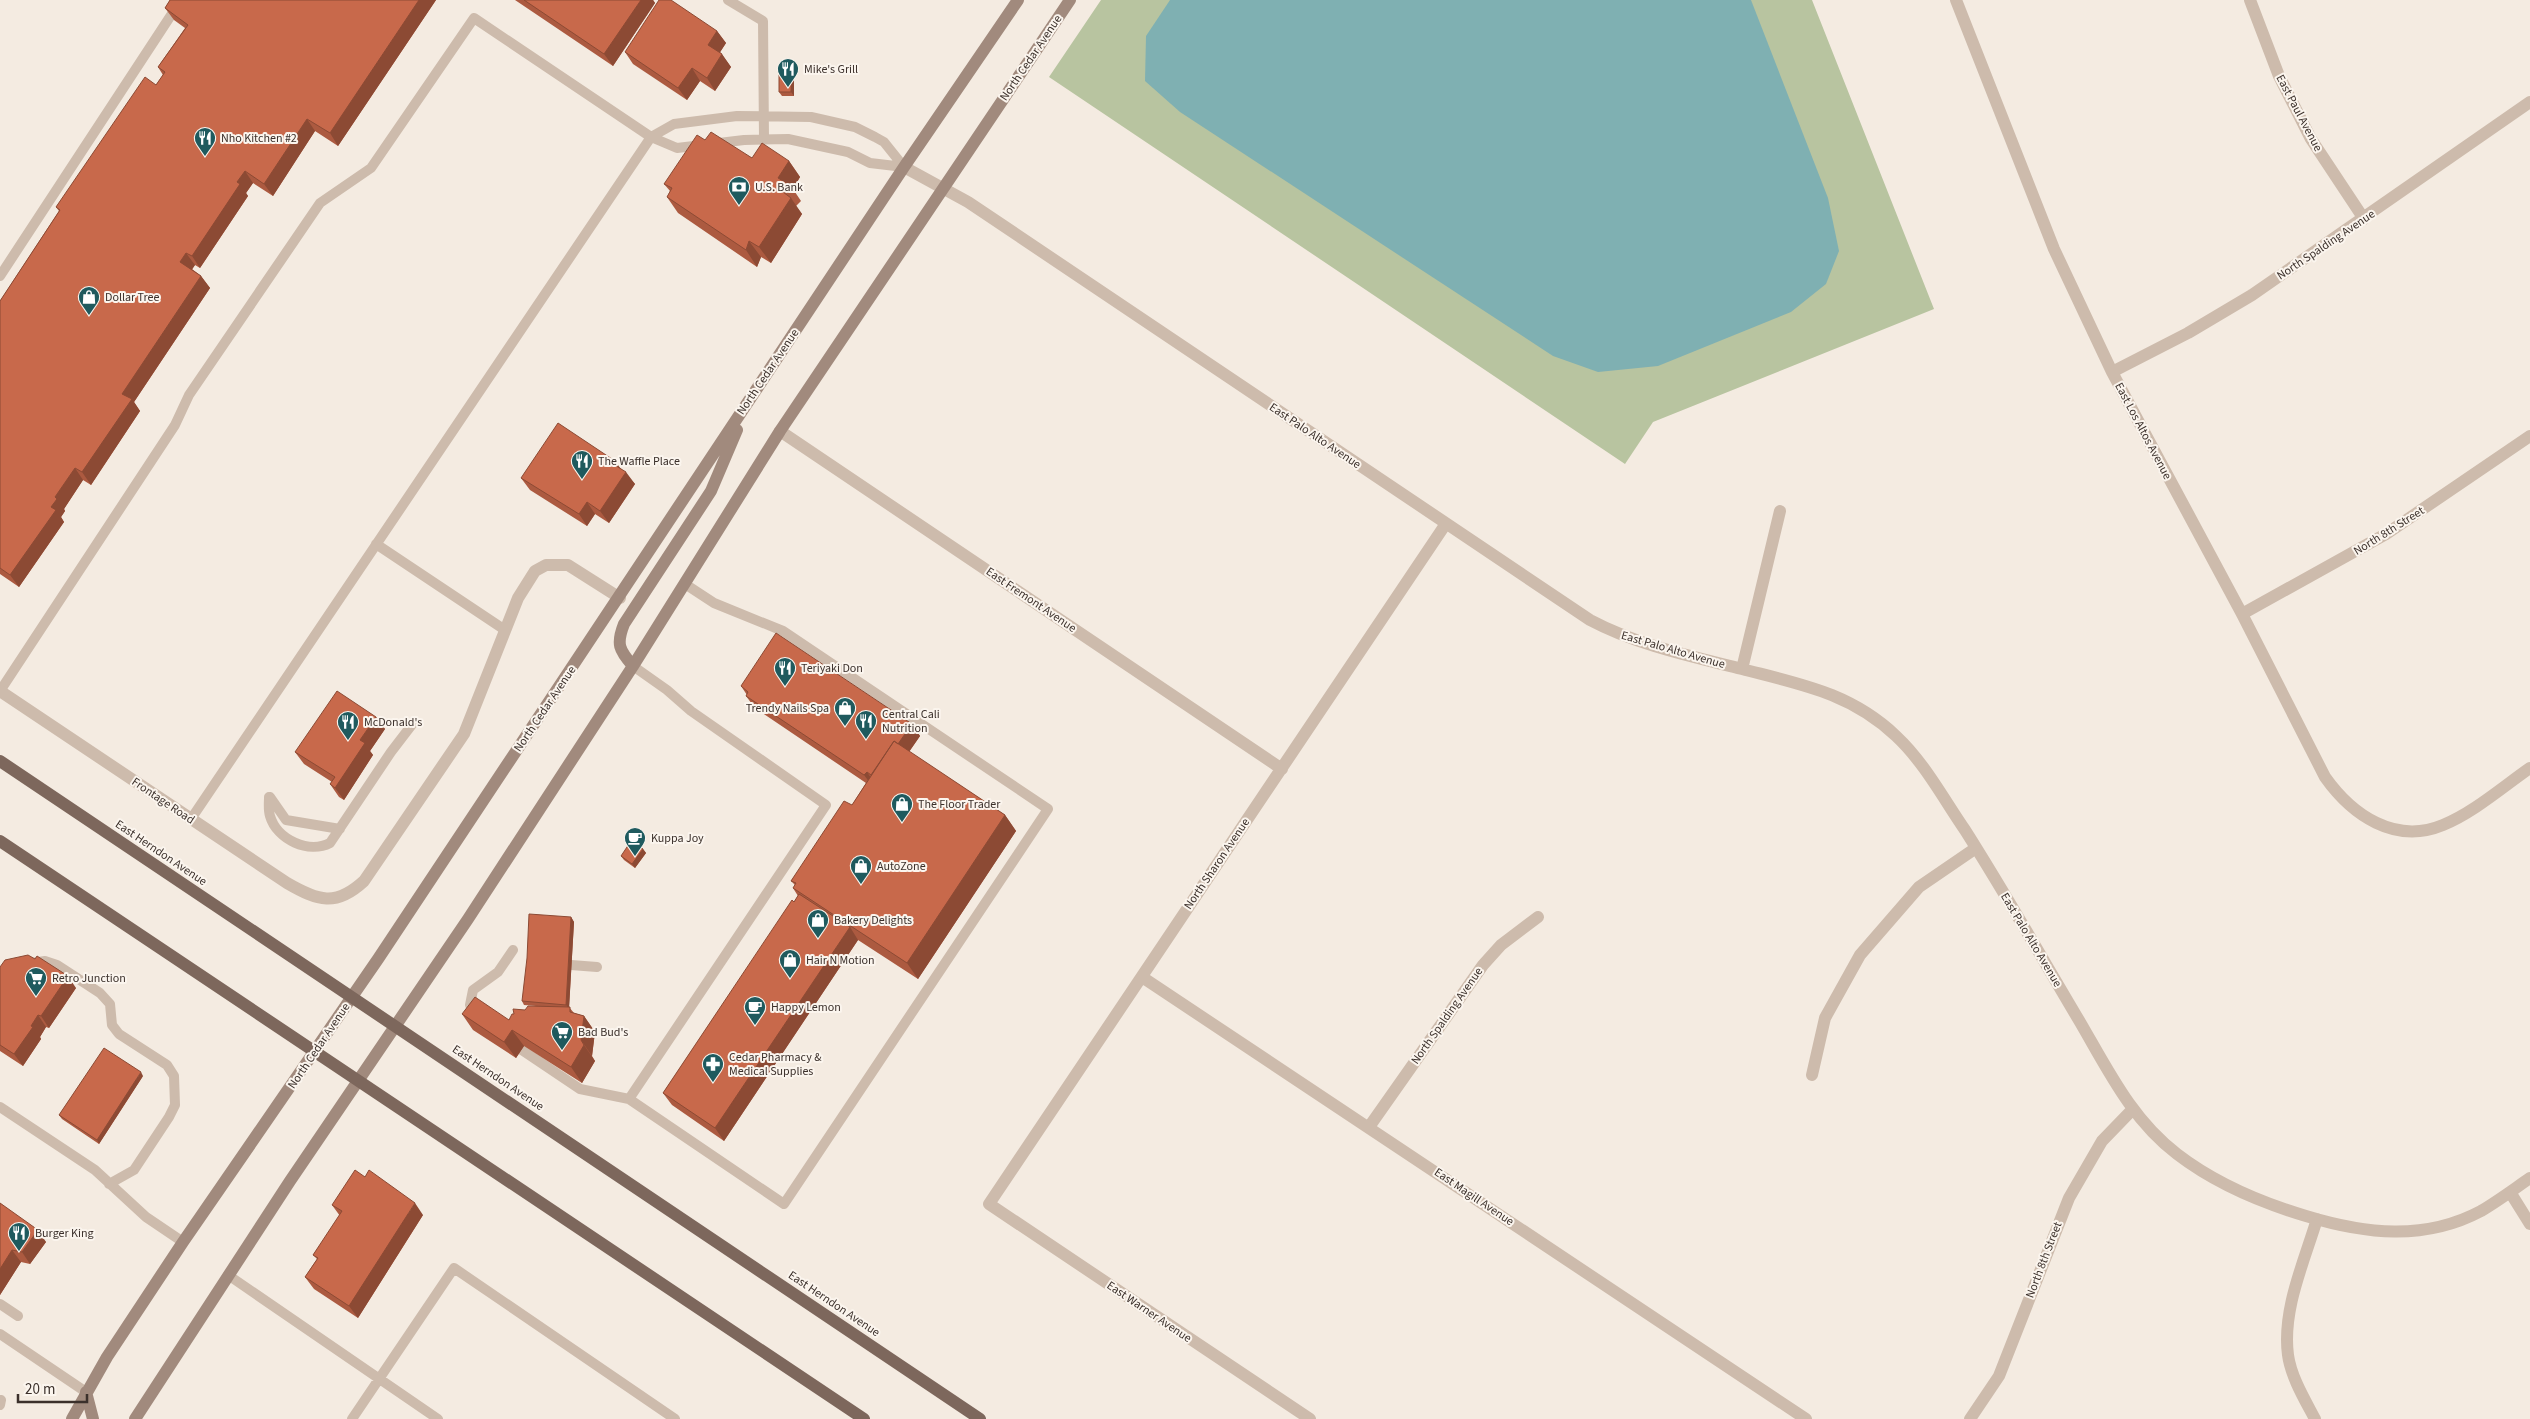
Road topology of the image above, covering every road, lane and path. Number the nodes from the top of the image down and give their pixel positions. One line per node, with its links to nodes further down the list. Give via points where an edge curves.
1 (182, 0): 14 (lane)
2 (728, 0): 8 (lane, via 763,21)
3 (1018, 0): 11 (main road, North Cedar Avenue)
4 (1070, 0): 12 (main road, North Cedar Avenue)
5 (1956, 0): 15 (street, East Los Altos Avenue, via 2054,249)
6 (2250, 0): 13 (street, East Paul Avenue, via 2279,76 2311,139)
7 (2530, 102): 13 (street, North Spalding Avenue)
8 (764, 116): 9 (lane, via 674,124); 10 (lane); 11 (lane, via 811,117 855,128 884,142)
9 (651, 138): 10 (lane, via 677,148); 21 (lane); 28 (lane, via 474,18 371,168 320,203 189,395 175,425)
10 (764, 139): 11 (lane, via 812,143 848,152 870,163)
11 (904, 167): 12 (street, East Palo Alto Avenue); 16 (main road, North Cedar Avenue)
12 (943, 188): 17 (main road, North Cedar Avenue); 20 (street, East Palo Alto Avenue)
13 (2364, 219): 15 (street, North Spalding Avenue, via 2252,295)
14 (0, 276)
15 (2112, 372): 24 (street, East Los Altos Avenue)
16 (748, 402): 23 (main road, North Cedar Avenue); 26 (main road, via 712,491 618,637 620,652)
17 (780, 431): 22 (main road, North Cedar Avenue); 31 (street, East Fremont Avenue)
18 (2530, 436): 24 (street, North 8th Street, via 2386,534)
19 (1780, 512): 27 (street, East Palo Alto Avenue)
20 (1446, 525): 27 (street, East Palo Alto Avenue, via 1613,632); 31 (street, North Sharon Avenue)
21 (376, 544): 25 (lane); 33 (lane)
22 (685, 584): 26 (main road, North Cedar Avenue); 50 (lane, via 714,603 783,631 1048,809 784,1204)
23 (620, 598): 25 (street, via 577,569 546,565 535,571 524,585); 43 (main road, North Cedar Avenue)
24 (2242, 614): 32 (street, East Los Altos Avenue, via 2325,777 2337,795 2367,820 2384,827 2426,831 2444,825)
25 (506, 630): 33 (street, Frontage Road, via 464,734 364,881 350,894 331,899 308,896)
26 (633, 666): 45 (main road, North Cedar Avenue); 50 (lane, via 690,711 826,805)
27 (1742, 669): 36 (street, East Palo Alto Avenue, via 1815,687 1872,714 1919,760)
28 (0, 691): 33 (street, Frontage Road)
29 (414, 722): 34 (lane)
30 (0, 761): 43 (main road, East Herndon Avenue)
31 (1282, 768): 42 (street, North Sharon Avenue)
32 (2530, 768)
33 (191, 819)
34 (340, 830): 34 (lane, via 322,848 296,843 281,833 270,817 269,797 286,820)
35 (0, 841): 47 (main road)
36 (1976, 848): 48 (street, via 1918,886 1860,955 1825,1018); 52 (street, East Palo Alto Avenue)
37 (1538, 917): 53 (street, North Spalding Avenue, via 1501,945 1483,965)
38 (513, 950): 44 (lane, via 498,972 473,990 470,1005)
39 (26, 964): 55 (lane, via 45,961 57,965 100,993 110,1004 112,1025 119,1034 167,1065 174,1076 175,1105 169,1117 134,1170)
40 (571, 965): 41 (lane)
41 (597, 966)
42 (1142, 977): 53 (street, East Magill Avenue); 57 (street, North Sharon Avenue)
43 (352, 997): 45 (main road, East Herndon Avenue); 47 (main road, North Cedar Avenue)
44 (482, 1022)
45 (396, 1027): 49 (main road, North Cedar Avenue); 74 (main road, East Herndon Avenue)
46 (498, 1033): 50 (lane, via 580,1089)
47 (315, 1052): 49 (main road); 60 (main road, North Cedar Avenue)
48 (1812, 1075)
49 (360, 1081): 61 (main road, North Cedar Avenue); 73 (main road)
50 (629, 1098)
51 (0, 1107): 55 (lane, via 95,1170)
52 (2132, 1110): 58 (street, East Palo Alto Avenue, via 2176,1154 2204,1173 2237,1192); 77 (street, North 8th Street, via 2102,1141 2082,1171 1999,1376)
53 (1369, 1127): 76 (street, East Magill Avenue)
54 (2530, 1178): 56 (street, East Palo Alto Avenue)
55 (110, 1184): 60 (lane, via 146,1217)
56 (2510, 1192): 58 (street, East Palo Alto Avenue, via 2457,1222 2412,1232 2374,1232); 59 (street)
57 (989, 1204): 75 (street, East Warner Avenue)
58 (2317, 1219): 78 (street, via 2296,1286 2289,1321 2288,1356)
59 (2530, 1224)
60 (183, 1242): 66 (main road, North Cedar Avenue)
61 (228, 1275): 65 (lane); 69 (main road, North Cedar Avenue)
62 (0, 1304): 63 (lane)
63 (18, 1316)
64 (0, 1334): 66 (lane)
65 (380, 1379): 70 (lane); 71 (lane); 72 (lane, via 454,1268)
66 (86, 1392): 67 (main road, North Cedar Avenue); 68 (main road)
67 (72, 1419)
68 (93, 1419)
69 (135, 1419)
70 (352, 1419)
71 (438, 1419)
72 (675, 1419)
73 (864, 1419)
74 (980, 1419)
75 (1310, 1419)
76 (1806, 1419)
77 (1970, 1419)
78 (2315, 1419)

